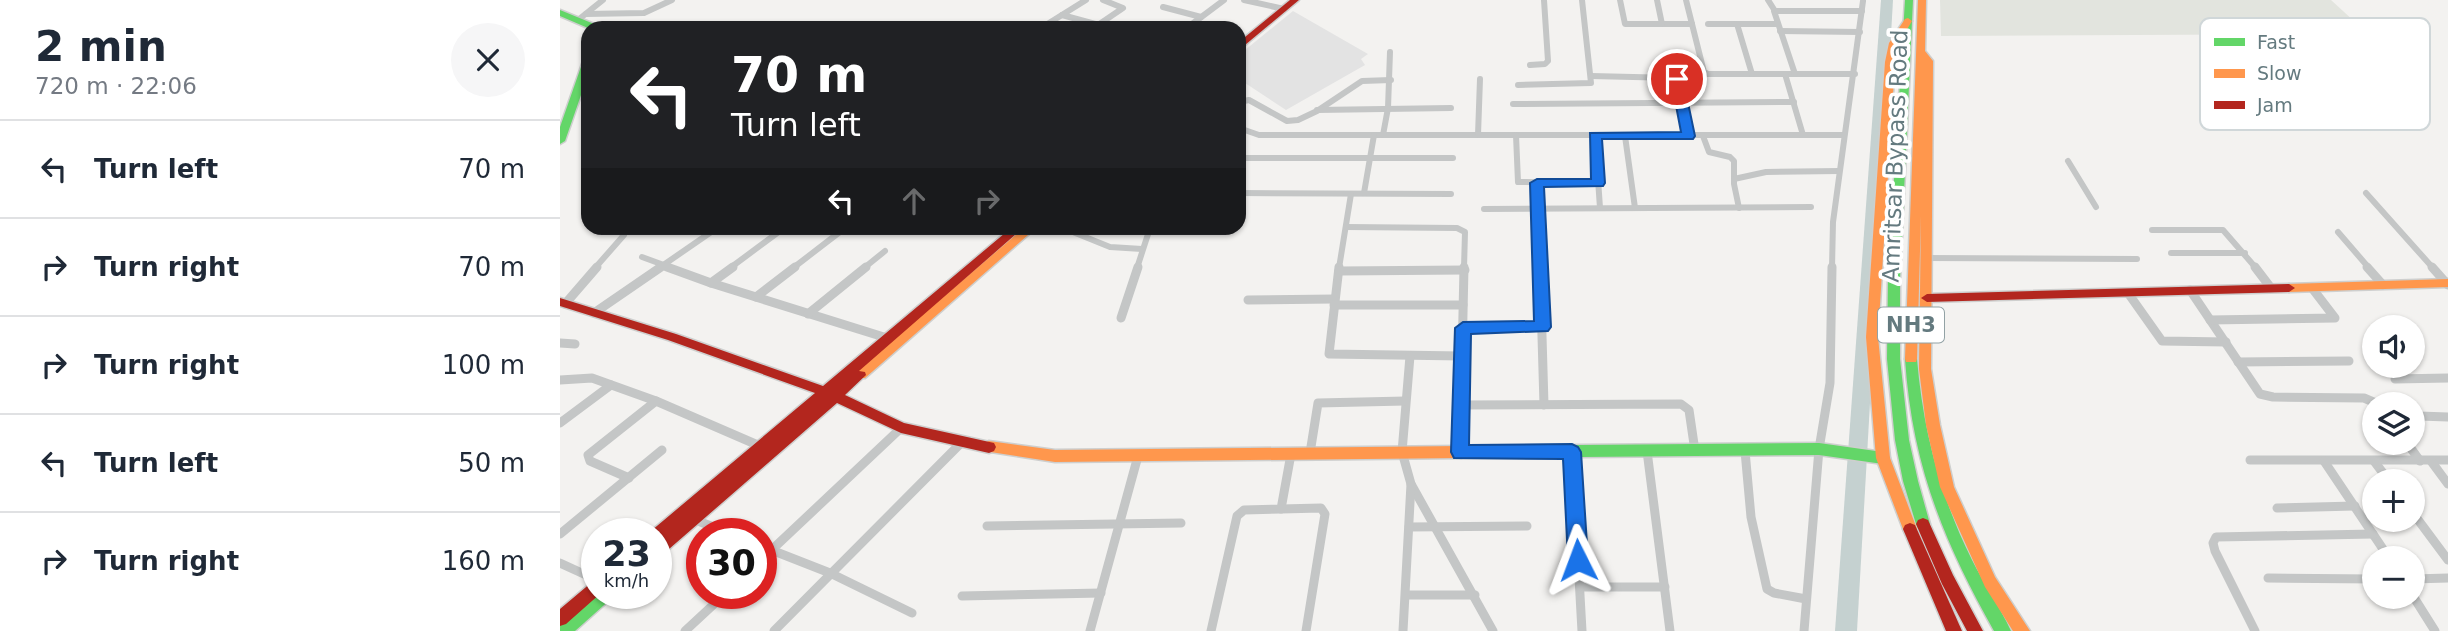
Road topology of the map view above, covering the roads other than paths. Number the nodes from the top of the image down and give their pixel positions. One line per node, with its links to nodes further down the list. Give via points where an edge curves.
1 (603, 0): 23 (street)
2 (672, 0): 23 (street, via 644,13)
3 (1086, 0): 22 (street)
4 (1103, 0): 28 (street, via 1123,8)
5 (1224, 0): 24 (street)
6 (1244, 0): 17 (street)
7 (1295, 0): 17 (main road)
8 (1544, 0): 41 (street, via 1548,61)
9 (1582, 0): 46 (street)
10 (1620, 0): 31 (street, via 1625,24)
11 (1657, 0): 31 (street)
12 (1686, 0): 32 (street)
13 (1768, 0): 19 (street)
14 (1909, 0): 30 (main road, Amritsar Bypass Road / NH3)
15 (1922, 0): 39 (main road, Amritsar Bypass Road / NH3)
16 (1863, 1): 20 (street)
17 (1281, 6): 37 (main road); 38 (main road)
18 (1163, 7): 24 (street)
19 (1775, 10): 20 (street); 35 (street)
20 (1862, 11): 36 (street)
21 (560, 13): 23 (main road)
22 (1062, 15): 26 (street); 27 (street)
23 (582, 17): 25 (main road)
24 (1201, 17): 29 (street)
25 (587, 21)
26 (1052, 21)
27 (1084, 21)
28 (1104, 21)
29 (1196, 21)
30 (1908, 21): 166 (main road, via 1894,43 1890,62 1882,159 1872,337); 228 (main road, Amritsar Bypass Road / NH3, via 1892,301 1895,409 1917,505 1942,568)
31 (1662, 24): 32 (street)
32 (1692, 24): 42 (street, via 1704,72)
33 (1708, 24): 34 (street)
34 (1737, 24): 35 (street); 42 (street)
35 (1779, 28): 36 (street); 44 (street)
36 (1860, 32): 45 (street)
37 (1246, 33)
38 (1246, 40)
39 (1920, 51): 106 (main road, via 1928,61); 229 (main road, Amritsar Bypass Road / NH3, via 1911,298 1911,359 1920,442 1961,552)
40 (1391, 52): 48 (street)
41 (1530, 65)
42 (1752, 74): 43 (street)
43 (1785, 74): 44 (street); 52 (street)
44 (1794, 74): 45 (street)
45 (1855, 74): 65 (street)
46 (1591, 76): 50 (street, via 1588,85); 53 (street, via 1672,77 1677,79)
47 (1480, 79): 61 (street)
48 (1391, 80): 55 (street); 57 (street, via 1363,80)
49 (581, 81): 69 (main road)
50 (1518, 85)
51 (1246, 101): 57 (street, via 1287,121)
52 (1794, 102): 53 (street); 64 (street)
53 (1684, 103): 54 (street); 67 (street)
54 (1513, 104)
55 (1388, 108): 56 (street); 57 (street); 60 (street)
56 (1451, 108)
57 (1317, 110)
58 (1246, 130): 59 (street, via 1259,135)
59 (1374, 135): 60 (street); 71 (street)
60 (1383, 135): 61 (street)
61 (1478, 135): 62 (street)
62 (1516, 135): 63 (street); 76 (street, via 1517,180)
63 (1595, 135): 66 (street); 77 (street)
64 (1803, 135): 65 (street); 68 (street)
65 (1844, 135): 74 (street)
66 (1625, 136): 67 (street); 86 (street)
67 (1689, 136): 68 (street)
68 (1703, 136): 75 (street, via 1709,152 1733,158)
69 (560, 141)
70 (1246, 158): 71 (street)
71 (1370, 158): 72 (street); 79 (street)
72 (1453, 158)
73 (2068, 161): 83 (street)
74 (1839, 172): 75 (street, via 1766,172); 154 (street, via 1833,222 1830,383)
75 (1734, 179): 87 (street)
76 (1537, 183): 77 (street); 89 (street)
77 (1598, 183): 85 (street)
78 (1246, 193): 81 (street)
79 (1364, 193): 81 (street); 82 (street)
80 (2366, 193): 112 (street)
81 (1352, 194): 90 (street)
82 (1451, 194)
83 (2096, 206)
84 (1811, 207): 87 (street)
85 (1600, 208): 86 (street); 89 (street)
86 (1635, 208): 87 (street)
87 (1739, 208)
88 (1484, 209): 89 (street)
89 (1537, 209): 128 (street)
90 (1346, 227): 109 (street); 110 (street, via 1461,229 1465,234)
91 (2152, 230): 104 (street, via 2223,230)
92 (2338, 232): 113 (street)
93 (624, 235): 122 (street)
94 (706, 235): 108 (street)
95 (775, 235): 111 (street)
96 (836, 235): 118 (street)
97 (1012, 235): 130 (main road)
98 (1012, 235): 142 (main road)
99 (1080, 235): 101 (street, via 1110,247)
100 (1147, 235): 101 (street)
101 (1142, 249): 126 (street)
102 (885, 251): 125 (street)
103 (2171, 253): 104 (street)
104 (2245, 253): 114 (street)
105 (642, 257): 108 (street)
106 (1926, 258): 107 (street); 119 (main road)
107 (2137, 259)
108 (662, 265): 111 (street); 124 (street)
109 (1339, 271): 110 (street); 121 (street)
110 (1465, 271): 123 (street)
111 (711, 283): 118 (street)
112 (2447, 284): 113 (main road)
113 (2383, 285): 115 (main road)
114 (2271, 288): 115 (main road); 116 (main road)
115 (2312, 288): 127 (street, via 2335,318)
116 (2190, 290): 117 (main road); 127 (street)
117 (2128, 293): 119 (main road); 131 (street, via 2162,341)
118 (756, 297): 125 (street)
119 (1927, 298): 230 (main road, via 1925,369 1947,488 1990,582)
120 (1248, 300): 121 (street)
121 (1334, 302): 123 (street); 134 (street, via 1329,354)
122 (563, 303): 124 (main road)
123 (1464, 305): 129 (street)
124 (594, 313): 142 (main road)
125 (808, 314): 130 (street)
126 (1121, 318)
127 (2210, 320): 131 (street)
128 (1543, 327): 129 (street); 147 (street)
129 (1463, 328): 135 (street)
130 (887, 338): 142 (main road)
131 (2225, 342): 137 (street)
132 (560, 343): 133 (street)
133 (575, 344)
134 (1410, 356): 135 (street); 145 (street)
135 (1462, 356): 146 (street)
136 (2348, 361): 137 (street)
137 (2238, 362): 143 (street, via 2264,396)
138 (2448, 378): 139 (street)
139 (2395, 379)
140 (560, 380): 141 (street, via 586,377)
141 (611, 385): 144 (street); 150 (street)
142 (829, 393): 151 (main road); 153 (main road); 179 (main road)
143 (2362, 398)
144 (656, 401): 153 (street); 173 (street, via 587,458)
145 (1405, 401): 158 (street); 162 (street, via 1318,403)
146 (1462, 405): 147 (street); 159 (street)
147 (1544, 405): 156 (street, via 1685,405)
148 (2425, 416): 149 (street)
149 (2448, 417)
150 (560, 422)
151 (901, 428): 152 (main road); 192 (street)
152 (961, 443): 165 (main road, via 1055,456); 198 (street)
153 (760, 446): 180 (main road)
154 (1819, 449): 157 (main road); 166 (main road); 209 (street)
155 (662, 450): 173 (street)
156 (1695, 451): 157 (main road); 161 (main road)
157 (1745, 451): 209 (street, via 1751,517 1766,587 1774,593)
158 (1402, 452): 159 (main road); 162 (main road); 174 (street)
159 (1460, 452): 160 (main road)
160 (1572, 452): 161 (main road); 203 (street)
161 (1647, 452): 204 (street)
162 (1310, 453): 163 (main road)
163 (1291, 454): 165 (main road); 178 (street)
164 (2420, 455): 171 (street)
165 (1139, 456): 182 (street)
166 (1879, 458): 227 (main road)
167 (2250, 460): 169 (street)
168 (2448, 460): 171 (street)
169 (2323, 461): 170 (street); 176 (street)
170 (2374, 461): 171 (street); 172 (street)
171 (2426, 461): 175 (street)
172 (2380, 469)
173 (629, 478): 189 (street)
174 (1411, 484): 185 (street); 187 (street)
175 (2448, 484)
176 (2354, 506): 177 (street); 190 (street)
177 (2277, 508)
178 (1280, 509): 220 (street, via 1239,512); 221 (street, via 1321,508 1325,514)
179 (694, 518)
180 (672, 522)
181 (1181, 523): 182 (street)
182 (1120, 524): 184 (street); 205 (street)
183 (686, 525): 191 (main road)
184 (987, 526)
185 (1434, 526): 186 (street); 187 (street); 207 (street)
186 (1527, 526)
187 (1409, 527): 206 (street)
188 (2425, 529): 195 (street)
189 (560, 534)
190 (2373, 534): 193 (street); 231 (street, via 2216,537 2215,551)
191 (672, 537)
192 (777, 545)
193 (2381, 546)
194 (777, 552): 198 (street)
195 (2448, 560)
196 (560, 563): 197 (street)
197 (581, 573)
198 (830, 573): 214 (street); 218 (street)
199 (2268, 578): 201 (street)
200 (2448, 578): 202 (street)
201 (2362, 579)
202 (2425, 579)
203 (1580, 587): 204 (street); 224 (street)
204 (1665, 587): 225 (street)
205 (1101, 593): 208 (street); 219 (street)
206 (1406, 594): 207 (street); 222 (street)
207 (1475, 595): 223 (street)
208 (962, 596)
209 (1807, 599): 226 (street)
210 (581, 601): 215 (main road)
211 (589, 609): 216 (main road)
212 (709, 609): 217 (street)
213 (2421, 609): 232 (street)
214 (912, 613)
215 (560, 619)
216 (564, 631)
217 (685, 631)
218 (774, 631)
219 (1090, 631)
220 (1211, 631)
221 (1306, 631)
222 (1403, 631)
223 (1493, 631)
224 (1582, 631)
225 (1670, 631)
226 (1804, 631)
227 (1954, 631)
228 (1975, 631)
229 (2003, 631)
230 (2022, 631)
231 (2255, 631)
232 (2435, 631)

